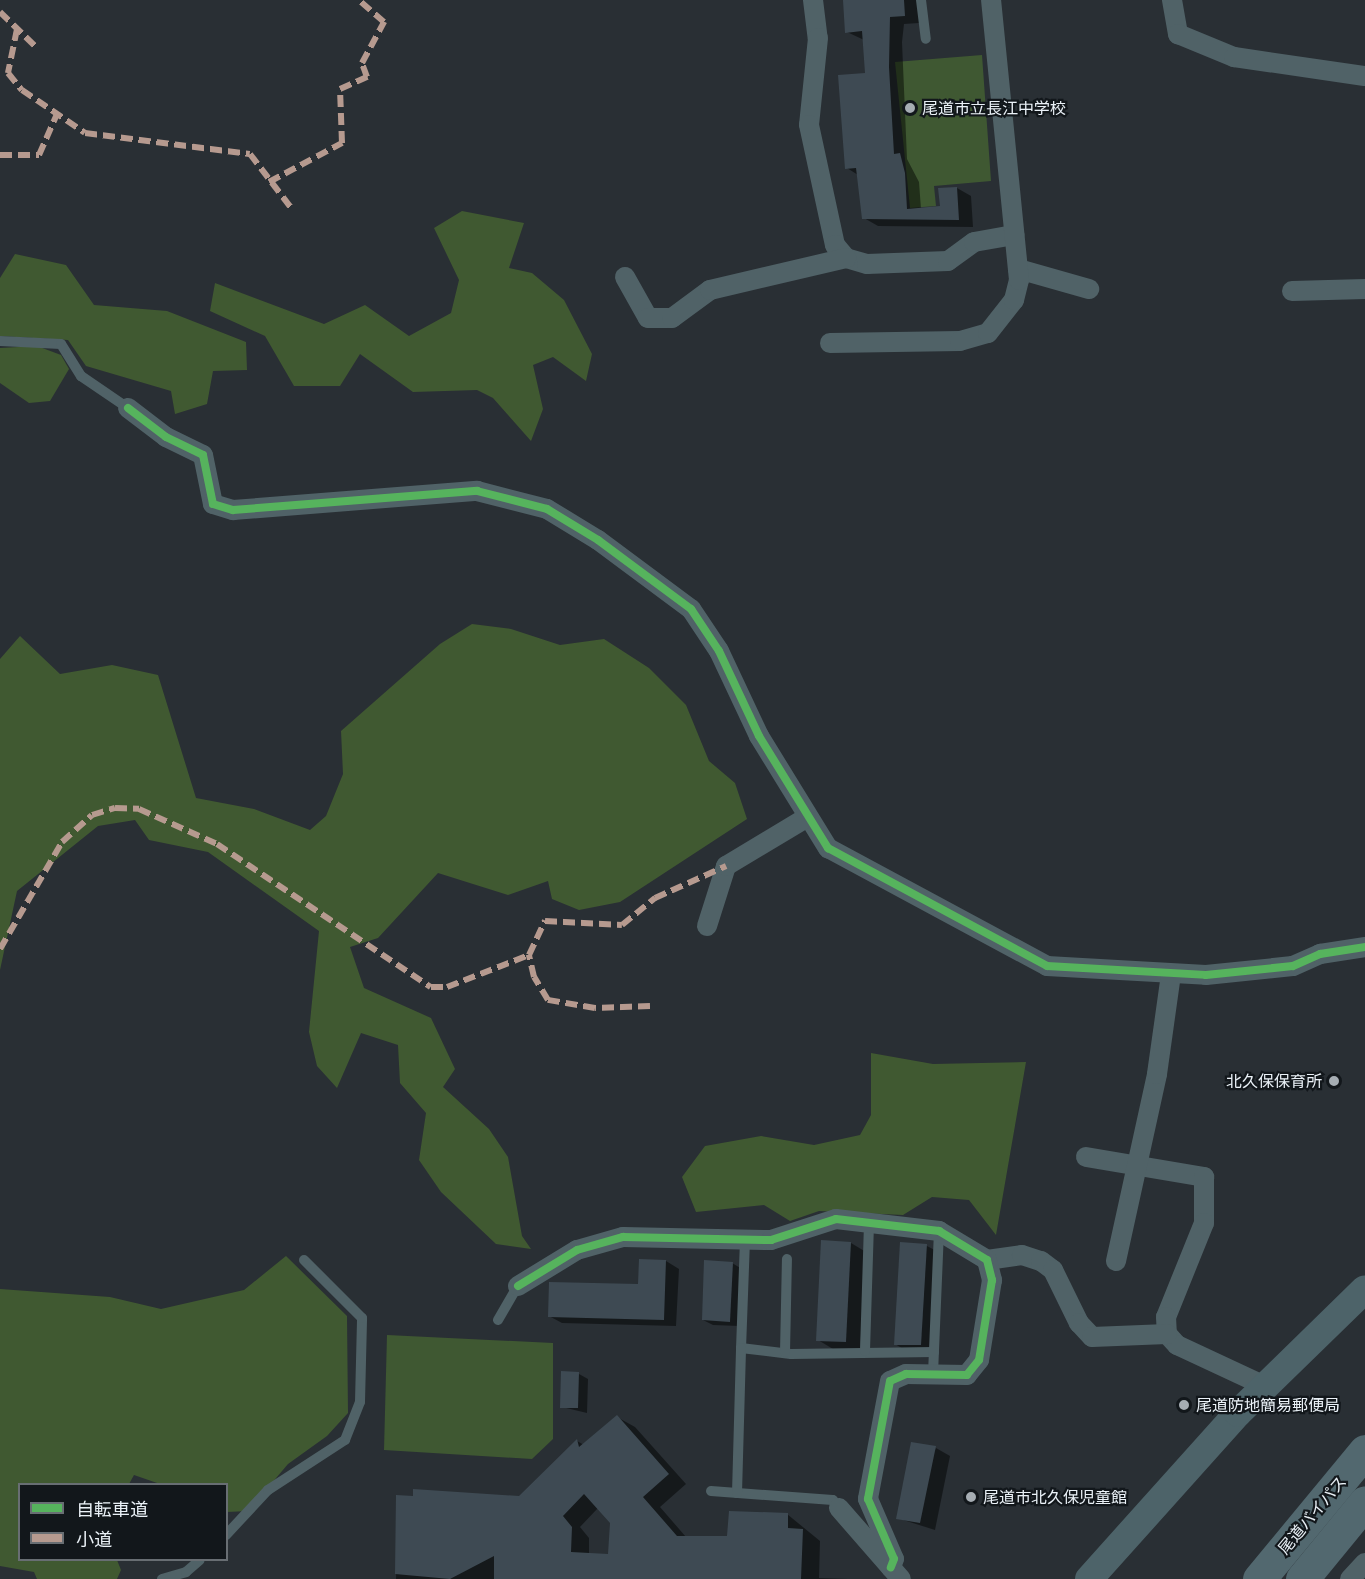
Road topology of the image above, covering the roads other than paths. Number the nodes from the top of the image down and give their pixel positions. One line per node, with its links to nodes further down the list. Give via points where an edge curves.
1 (813, 0): 8 (street, via 818,38 810,125 835,245)
2 (921, 0): 5 (lane)
3 (991, 0): 7 (street)
4 (1173, 0): 6 (street, via 1178,33 1234,57)
5 (926, 39)
6 (1365, 76)
7 (1014, 235): 8 (street, via 974,242 948,261 867,264); 9 (street)
8 (846, 258): 10 (street, via 710,290 672,318 648,318)
9 (1018, 269): 11 (street); 15 (street, via 1014,300 988,333 960,341)
10 (625, 277)
11 (1089, 289)
12 (1365, 289): 13 (street)
13 (1292, 291)
14 (0, 341): 16 (lane, via 60,344 81,376)
15 (830, 343)
16 (128, 408): 17 (street, via 158,432 203,455 213,504 233,510 477,491 547,509 598,540 691,609 719,651)
17 (806, 818): 18 (street, via 726,867); 20 (street, via 828,848 1047,966)
18 (707, 926)
19 (1365, 947): 20 (street, via 1320,954 1293,966)
20 (1171, 975): 22 (street)
21 (1086, 1157): 22 (street)
22 (1138, 1166): 29 (street); 33 (street, via 1204,1177 1204,1223 1166,1317)
23 (869, 1222): 24 (street); 25 (street, via 836,1219 771,1240); 36 (lane)
24 (939, 1230): 28 (street); 37 (lane)
25 (745, 1240): 30 (street, via 623,1237 577,1250); 34 (lane)
26 (787, 1259): 35 (lane)
27 (304, 1260): 45 (lane, via 362,1318 360,1402 345,1440 268,1490)
28 (987, 1260): 33 (street, via 1022,1255 1041,1261 1053,1270 1079,1323 1092,1337); 38 (street, via 992,1280 979,1360 967,1375)
29 (1116, 1261)
30 (518, 1286): 32 (lane)
31 (1365, 1289): 39 (street)
32 (498, 1320)
33 (1167, 1335): 39 (street, via 1178,1345)
34 (741, 1348): 35 (lane); 42 (lane)
35 (785, 1352): 36 (lane)
36 (865, 1352): 37 (lane)
37 (934, 1352): 38 (lane)
38 (933, 1374): 48 (street, via 906,1374 890,1381 867,1499 894,1559)
39 (1265, 1386): 50 (street)
40 (1365, 1451): 51 (highway, 尾道バイパス)
41 (711, 1491): 42 (lane)
42 (737, 1493): 44 (lane, via 833,1500)
43 (1365, 1502): 52 (highway, 尾道バイパス)
44 (840, 1508): 48 (street)
45 (228, 1533)
46 (199, 1561): 49 (lane, via 186,1572)
47 (1365, 1563): 53 (street)
48 (896, 1573)
49 (162, 1579)
50 (1089, 1579)
51 (1259, 1579)
52 (1302, 1579)
53 (1350, 1579)

